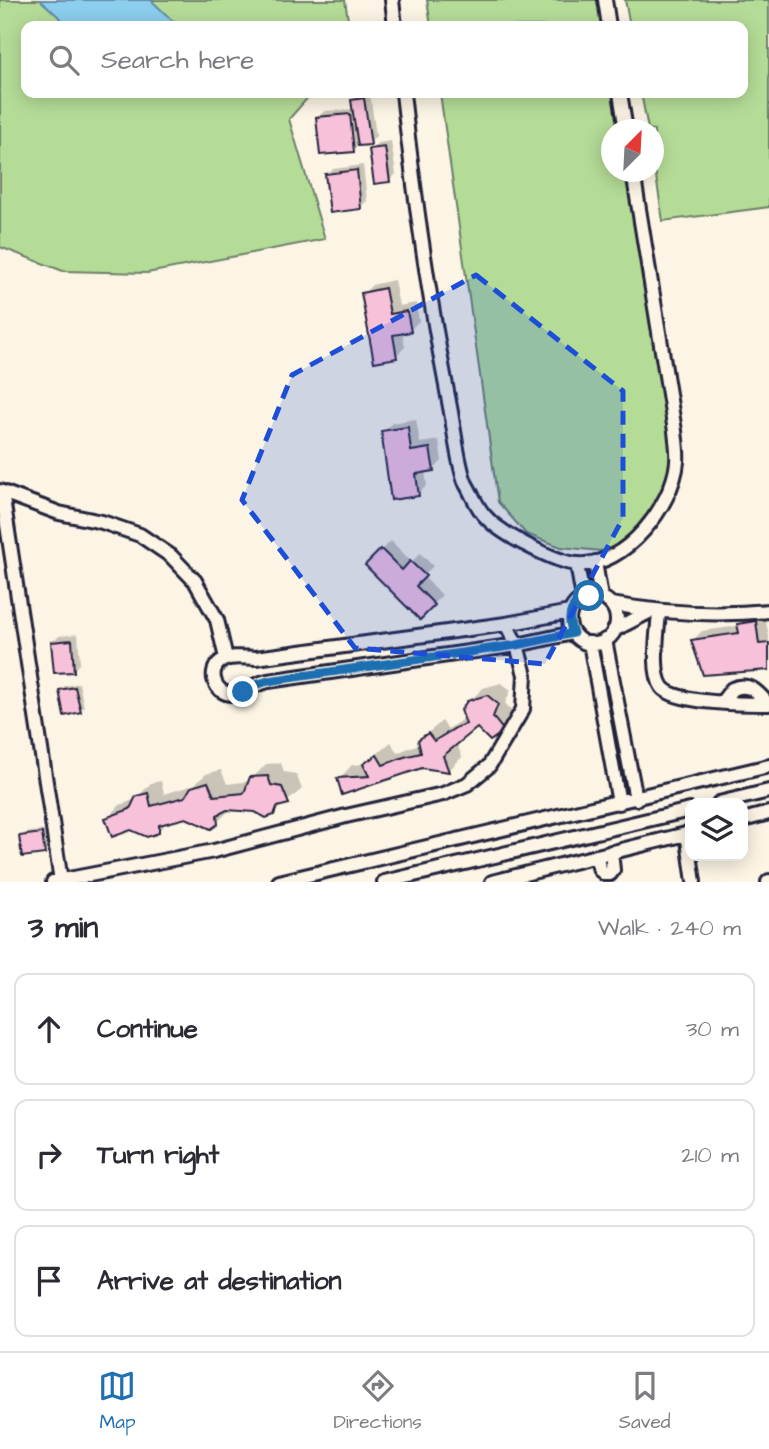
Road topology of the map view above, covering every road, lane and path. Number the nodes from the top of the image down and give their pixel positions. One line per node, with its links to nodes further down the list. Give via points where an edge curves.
1 (392, 0): 3 (street)
2 (605, 0): 4 (street)
3 (394, 21)
4 (608, 21)
5 (404, 98): 11 (street, via 464,481 485,517 524,544)
6 (621, 98): 7 (street)
7 (624, 119)
8 (635, 182): 10 (street, via 678,462 659,513 619,551)
9 (1, 492): 23 (street, via 140,535 171,556 195,581 217,620); 40 (street)
10 (595, 562): 11 (street); 13 (street)
11 (577, 564): 12 (street)
12 (583, 598): 13 (street); 16 (street)
13 (606, 601): 14 (street); 18 (street, via 617,617)
14 (655, 611): 15 (street); 18 (street); 24 (street, via 656,659 665,690 722,702 732,689 746,686)
15 (769, 611)
16 (570, 612): 17 (street); 19 (street)
17 (506, 624): 22 (street); 23 (street, via 256,658)
18 (614, 631): 20 (street)
19 (573, 633): 21 (street); 22 (street)
20 (605, 640): 21 (street); 25 (street)
21 (590, 643): 26 (street)
22 (517, 645): 23 (street, via 268,681 237,694 216,686 215,670); 40 (street, via 525,675 523,709 489,766 467,784 443,794 214,851)
23 (226, 658)
24 (768, 704)
25 (622, 727): 26 (street); 30 (street)
26 (605, 729): 31 (street)
27 (769, 766): 30 (street)
28 (769, 791): 29 (street)
29 (740, 798)
30 (636, 799): 31 (street)
31 (619, 803): 41 (street)
32 (685, 811): 42 (street)
33 (769, 813): 34 (street)
34 (748, 819)
35 (685, 834): 36 (street)
36 (611, 852): 37 (street); 39 (street)
37 (596, 856): 39 (street, via 600,870); 43 (street)
38 (692, 861): 44 (street)
39 (612, 878)
40 (57, 881)
41 (279, 882)
42 (384, 882)
43 (492, 882)
44 (694, 882)

